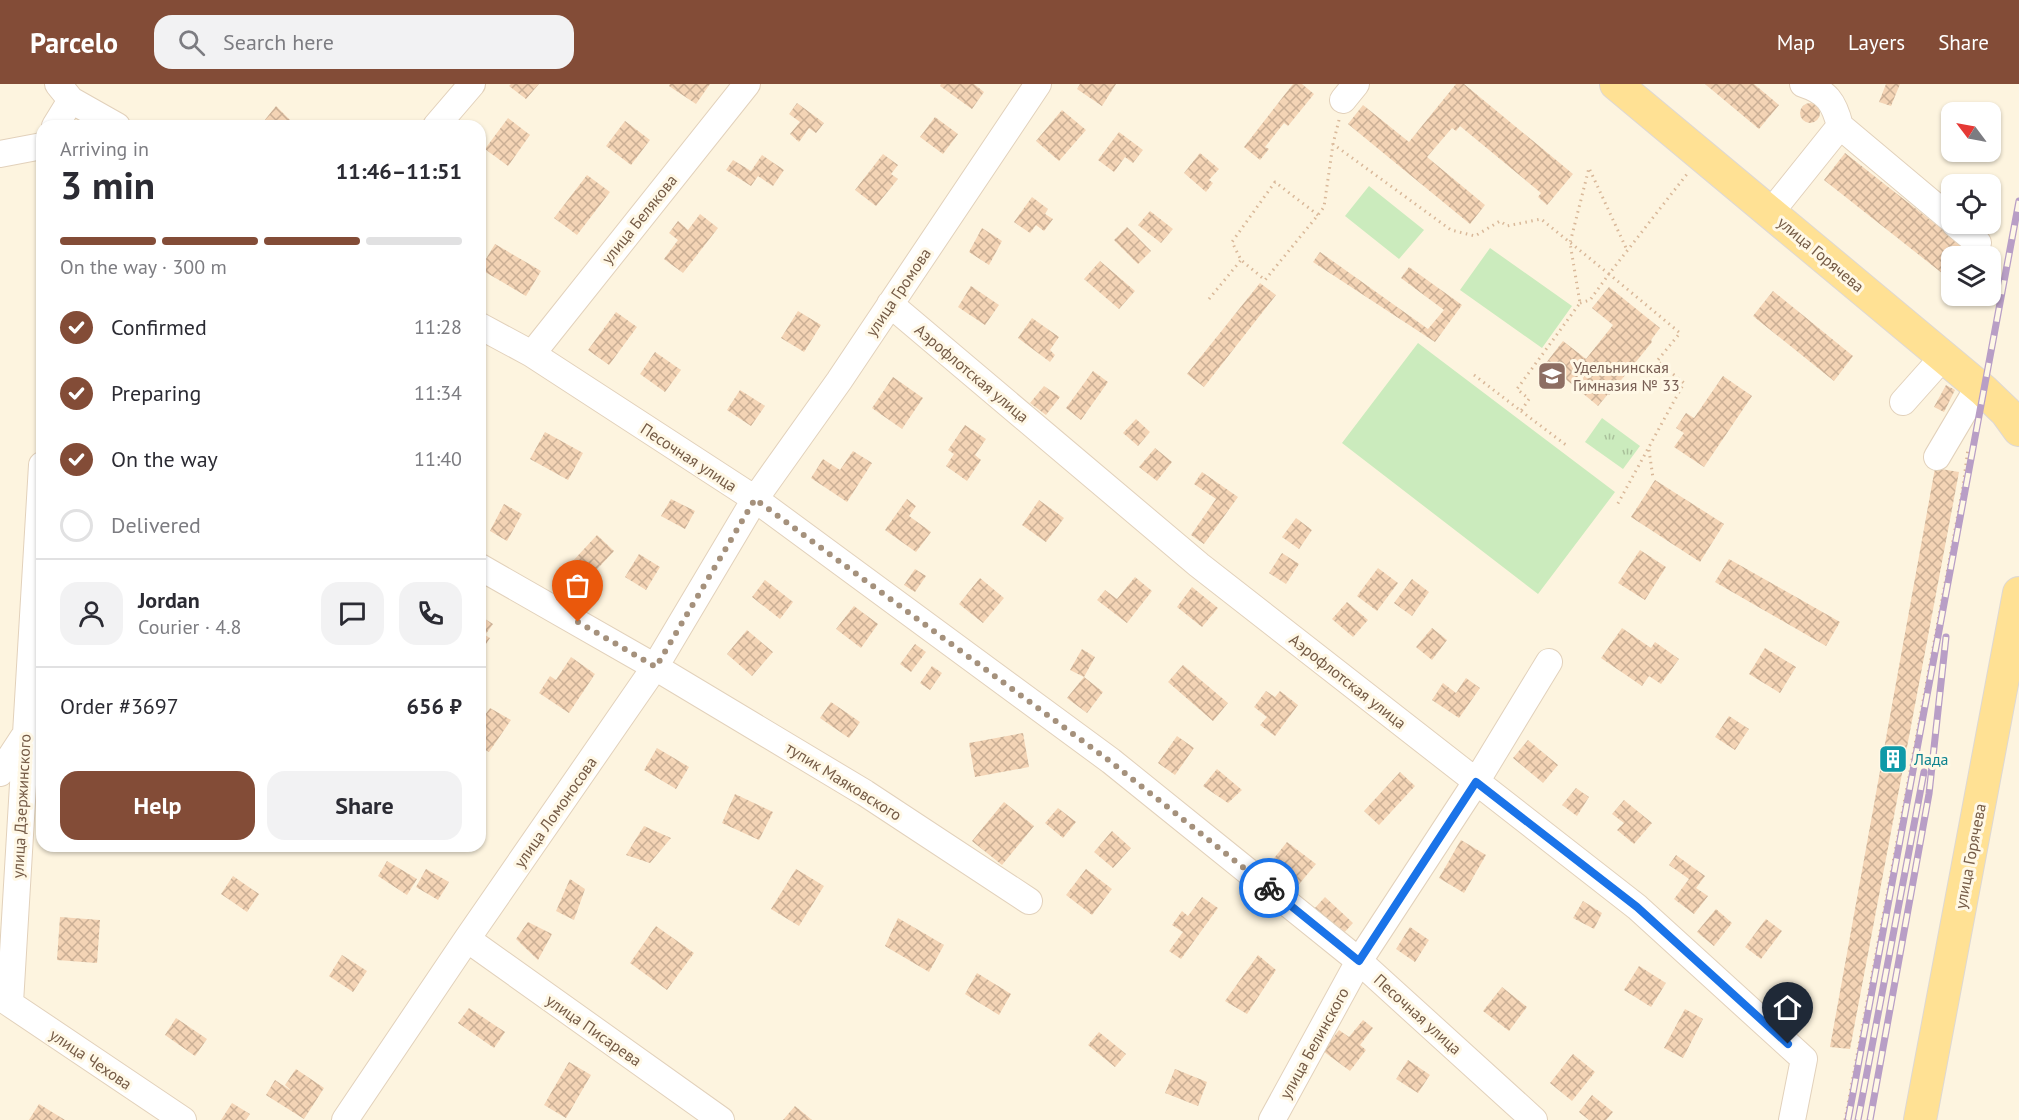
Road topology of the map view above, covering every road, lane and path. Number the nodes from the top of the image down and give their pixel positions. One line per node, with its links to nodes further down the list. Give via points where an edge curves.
1 (472, 84): 10 (street)
2 (747, 84): 29 (street, улица Белякова)
3 (1038, 84): 27 (street, улица Громова)
4 (1616, 84): 17 (main road, улица Горячева)
5 (1803, 84): 11 (street, via 1820,90 1836,108)
6 (64, 92): 8 (street); 9 (street)
7 (1349, 92): 12 (path)
8 (57, 120)
9 (108, 120)
10 (441, 120)
11 (1840, 126): 16 (street); 17 (street)
12 (1334, 144): 18 (path, via 1324,207); 20 (path, via 1451,230 1475,236 1500,220 1507,226 1541,219)
13 (36, 148): 14 (street)
14 (0, 154)
15 (1687, 174): 22 (path)
16 (1941, 211)
17 (1771, 212): 30 (main road, улица Горячева)
18 (1318, 215): 23 (path, via 1265,280); 23 (path, via 1275,182 1232,242)
19 (1967, 234): 21 (street)
20 (1570, 243): 22 (path, via 1589,168); 24 (path); 26 (path)
21 (1978, 243)
22 (1626, 250): 24 (path)
23 (1241, 260): 25 (path)
24 (1609, 274): 26 (path, via 1590,300); 38 (path, via 1680,333 1657,361 1684,383)
25 (1209, 299)
26 (1580, 303): 34 (path, via 1517,389 1529,399)
27 (890, 304): 41 (street, улица Громова); 50 (street, Аэрофлотская улица, via 1199,565)
28 (486, 329): 29 (street, Песочная улица)
29 (532, 354): 41 (street, Песочная улица)
30 (1944, 356): 32 (main road, улица Горячева); 33 (street)
31 (1474, 375): 34 (path)
32 (1979, 386): 35 (main road, улица Горячева); 39 (street)
33 (1903, 402)
34 (1521, 411): 37 (path)
35 (2016, 418)
36 (1968, 441): 62 (path, via 1964,487)
37 (1566, 445)
38 (1648, 448): 40 (path); 42 (path)
39 (1937, 457)
40 (1653, 478)
41 (755, 499): 47 (street, улица Ломоносова); 53 (street, Песочная улица, via 1111,762)
42 (1616, 507)
43 (36, 556): 48 (street, улица Дзержинского)
44 (486, 570): 47 (street, тупик Маяковского)
45 (2019, 593): 63 (main road, улица Горячева)
46 (1549, 662): 50 (street, улица Белинского)
47 (656, 667): 51 (street, тупик Маяковского, via 865,793); 52 (street, улица Ломоносова)
48 (24, 737): 49 (street); 54 (street, улица Дзержинского)
49 (0, 773)
50 (1476, 782): 53 (street, улица Белинского); 61 (street, Аэрофлотская улица, via 1637,907 1804,1059)
51 (1029, 901)
52 (467, 939): 57 (street, улица Ломоносова); 58 (street, улица Писарева)
53 (1359, 961): 59 (street, улица Белинского); 60 (street, Песочная улица)
54 (5, 1000): 55 (street, улица Чехова)
55 (155, 1112): 56 (street, улица Чехова)
56 (183, 1120)
57 (345, 1120)
58 (721, 1120)
59 (1272, 1120)
60 (1534, 1120)
61 (1792, 1120)
62 (1845, 1120)
63 (1920, 1120)

